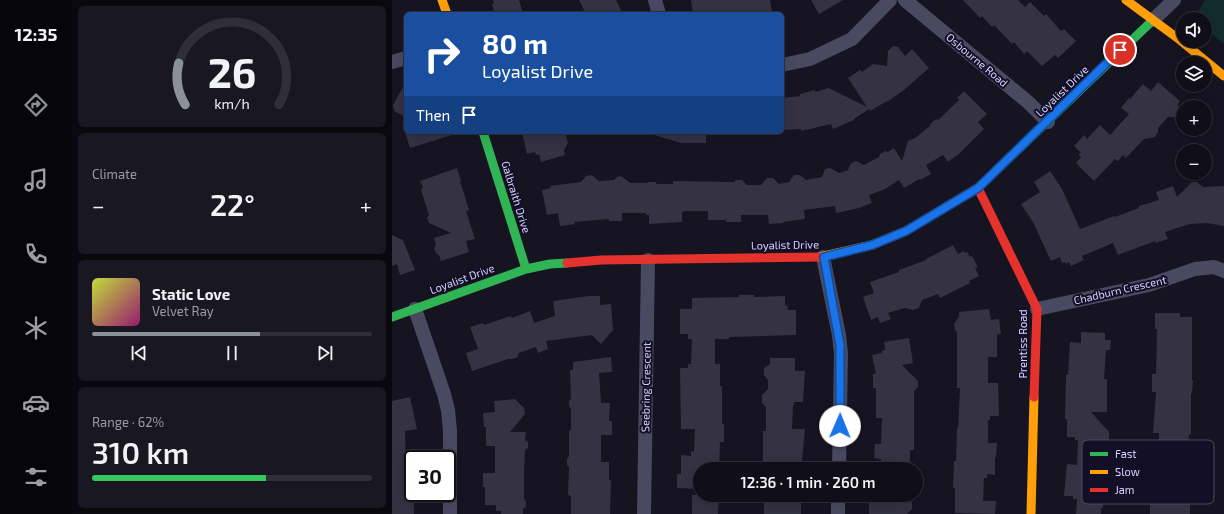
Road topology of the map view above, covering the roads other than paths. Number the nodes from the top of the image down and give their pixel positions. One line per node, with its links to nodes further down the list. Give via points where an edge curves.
1 (442, 0): 7 (street)
2 (655, 0): 8 (street)
3 (890, 0): 12 (street, via 852,39 810,59)
4 (905, 0): 14 (street, Osbourne Road, via 1029,103)
5 (1126, 0): 9 (street)
6 (1174, 0): 9 (street)
7 (446, 12)
8 (658, 12)
9 (1153, 20): 13 (street); 14 (street, Loyalist Drive)
10 (404, 59): 11 (street)
11 (392, 62)
12 (784, 65)
13 (1224, 76)
14 (1048, 122): 16 (street, Loyalist Drive)
15 (484, 134): 19 (street, Galbraith Drive)
16 (978, 188): 17 (street, Loyalist Drive, via 906,231 872,245); 22 (street, Prentiss Road)
17 (824, 257): 18 (street, Loyalist Drive); 24 (street, via 841,354)
18 (648, 260): 19 (street, Loyalist Drive, via 601,260 550,264); 27 (street, Seebring Crescent)
19 (526, 269): 21 (street, Loyalist Drive)
20 (1224, 271): 22 (street, Chadburn Crescent, via 1214,267 1194,269 1149,285)
21 (415, 309): 23 (street, Loyalist Drive); 26 (street, via 448,410)
22 (1037, 309): 29 (street, Prentiss Road)
23 (392, 317)
24 (839, 462)
25 (838, 502): 28 (street)
26 (450, 514)
27 (644, 514)
28 (838, 514)
29 (1031, 514)

